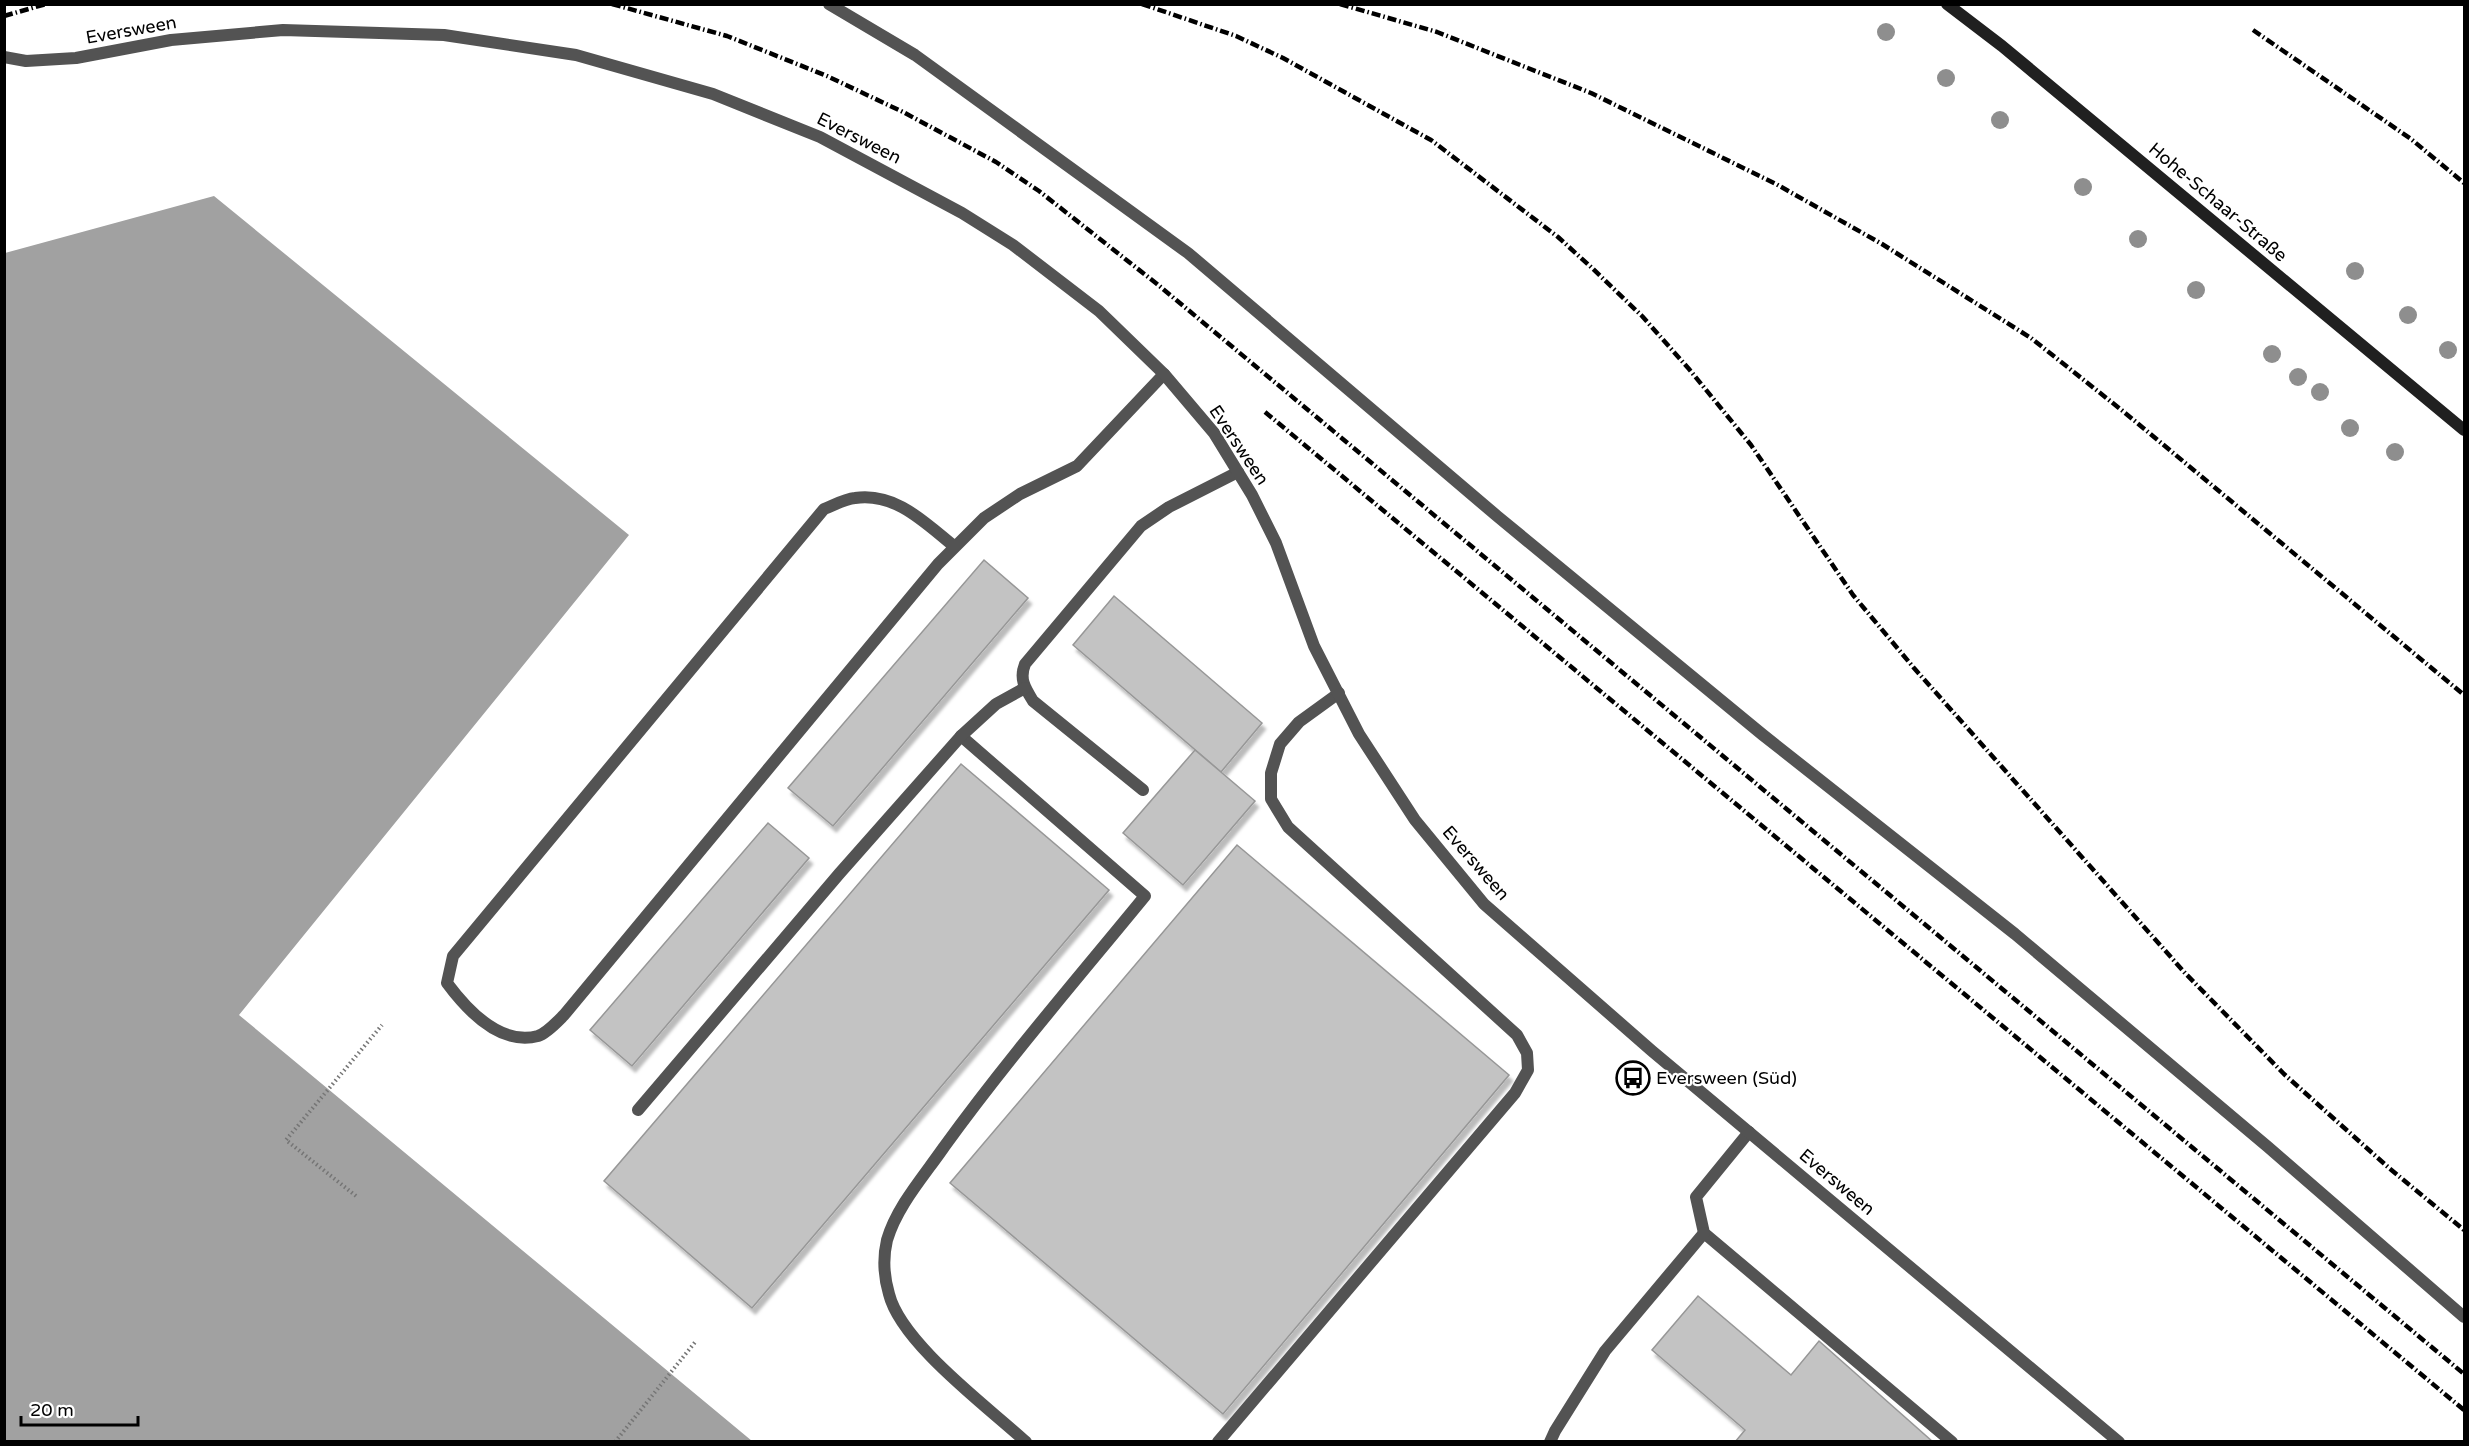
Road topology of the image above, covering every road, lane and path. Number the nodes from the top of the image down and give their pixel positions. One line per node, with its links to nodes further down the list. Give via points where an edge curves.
1 (829, 4): 17 (street, via 915,55 1188,253 1515,531 1772,742 2015,934)
2 (1947, 4): 5 (main road, Hohe-Schaar-Straße)
3 (4, 57): 4 (street, Eversween, via 26,61 75,58 171,40 283,30 444,35 587,58 713,94 820,136 962,213 1099,311)
4 (1164, 374): 6 (street, Eversween, via 1214,433); 7 (street, via 1077,466 1020,494 993,512)
5 (2464, 430)
6 (1238, 472): 8 (street, via 1141,526 1025,664 1021,675); 9 (street, Eversween, via 1276,543 1314,646)
7 (955, 547): 7 (street, via 564,1016 540,1035 520,1038 498,1032 463,1004 447,982 453,956 824,509 853,498 879,496 907,509)
8 (1024, 688): 10 (street, via 996,704); 11 (street, via 1033,701)
9 (1339, 693): 14 (street, Eversween, via 1359,734 1415,820 1484,904); 21 (street, via 1299,722 1280,744 1271,772 1271,800 1288,827 1517,1035 1527,1053 1528,1070 1515,1093 1464,1155)
10 (961, 736): 13 (street); 20 (street, via 1145,896 973,1107 909,1196 888,1238 884,1259 889,1295 903,1324 919,1346)
11 (1143, 790)
12 (382, 1025): 15 (path, via 286,1140)
13 (638, 1110)
14 (1749, 1132): 16 (street, via 1696,1197); 24 (street, Eversween)
15 (356, 1196)
16 (1704, 1233): 22 (street, via 1605,1351); 23 (street)
17 (2464, 1317)
18 (696, 1341): 19 (path)
19 (615, 1442)
20 (1026, 1442)
21 (1218, 1442)
22 (1550, 1442)
23 (1952, 1442)
24 (2119, 1442)

